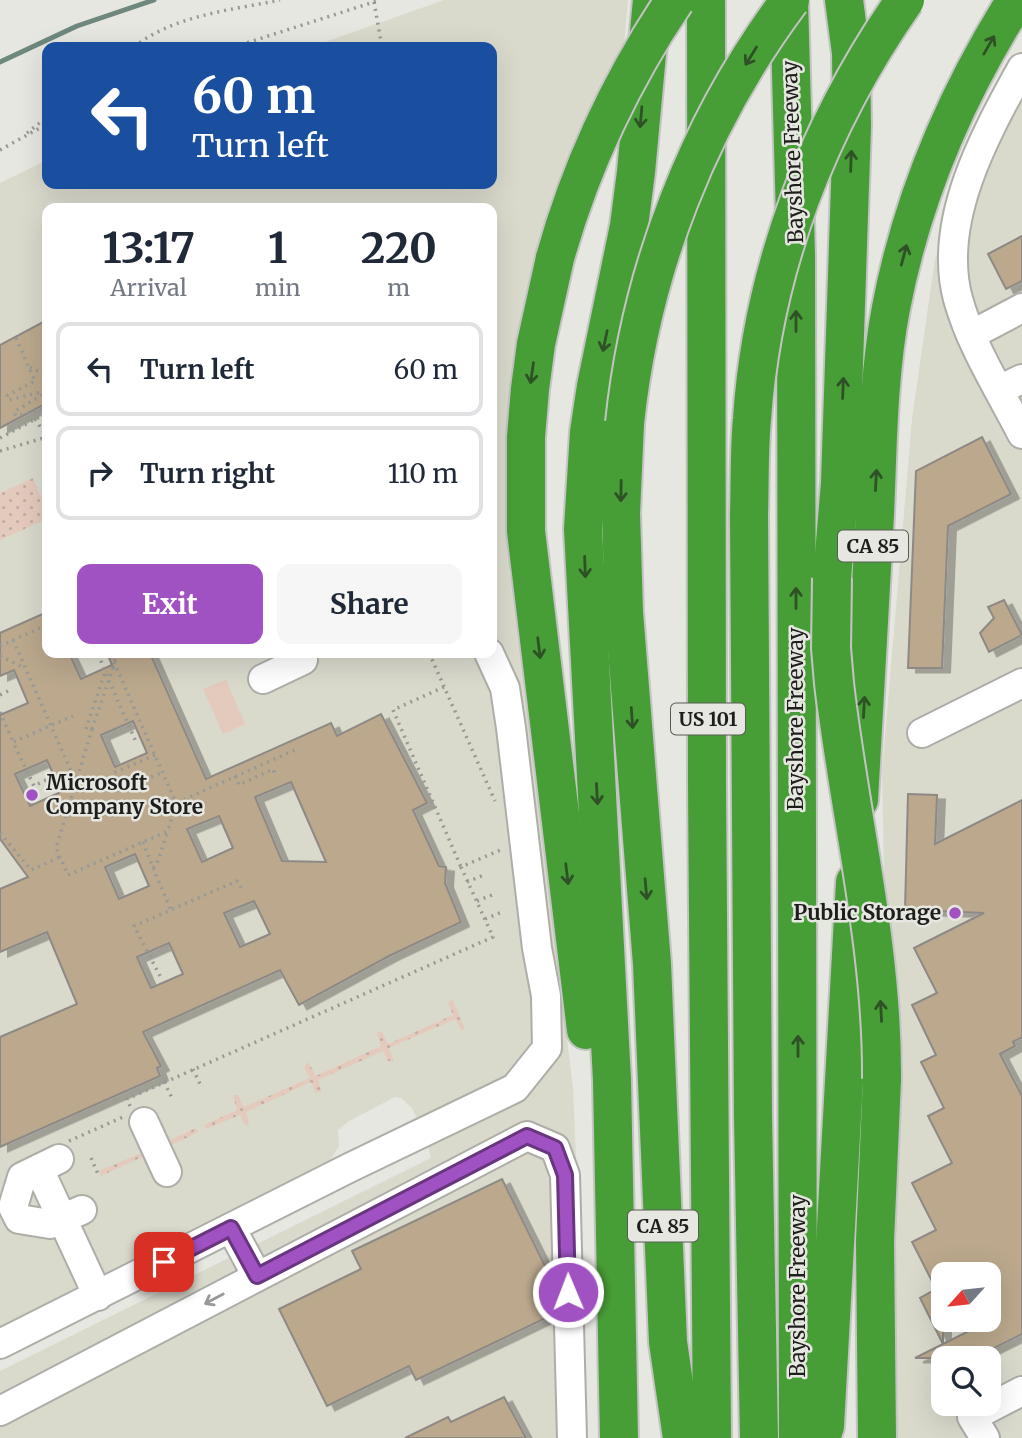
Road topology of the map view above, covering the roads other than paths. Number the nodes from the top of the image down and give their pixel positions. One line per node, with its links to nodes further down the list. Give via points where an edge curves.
1 (652, 0): 26 (highway, one-way to 26, via 629,226 589,432 583,529 611,1055)
2 (674, 0): 26 (highway, one-way to 26, bridge, via 629,74 577,187 536,344 526,448 526,531)
3 (683, 0): 34 (highway, US 101)
4 (706, 0): 35 (highway, US 101)
5 (789, 0): 34 (highway, CA 85, one-way to 34, bridge, via 722,106 681,195 644,309 625,422 621,513 624,612 653,977 668,1342); 38 (highway, Bayshore Freeway, one-way to 5, via 796,255)
6 (844, 0): 31 (highway, one-way to 6, bridge, via 883,1041 877,959 831,648 852,126 851,53)
7 (882, 0): 15 (highway, via 815,116 769,235 739,369 732,462)
8 (905, 0): 15 (highway, bridge, via 831,125 799,199 764,329)
9 (1016, 0): 19 (highway, CA 85, one-way to 9, via 879,420 891,309 917,208 948,124)
10 (1022, 70): 12 (street, via 982,147 953,234 953,278)
11 (1022, 308): 12 (street)
12 (973, 338): 13 (street)
13 (1011, 385): 14 (street)
14 (1022, 434)
15 (741, 515): 36 (highway); 37 (highway)
16 (491, 658): 23 (street, via 505,688 511,904 546,996 547,1048 515,1088)
17 (1022, 683): 18 (street)
18 (922, 733)
19 (854, 906): 31 (highway); 39 (highway, CA 85, via 832,1321)
20 (144, 1122): 21 (street)
21 (167, 1172)
22 (72, 1214): 22 (street, via 54,1157 22,1177 13,1208 19,1219 50,1224); 25 (street)
23 (231, 1228): 24 (street); 25 (street)
24 (257, 1276): 29 (street, one-way to 29); 32 (street, via 527,1136 555,1148 565,1175)
25 (98, 1296): 27 (street)
26 (616, 1307): 33 (highway)
27 (0, 1344)
28 (1022, 1391): 30 (street)
29 (0, 1411)
30 (978, 1427)
31 (870, 1432)
32 (572, 1438)
33 (619, 1438)
34 (685, 1438)
35 (712, 1438)
36 (732, 1438)
37 (758, 1438)
38 (798, 1438)
39 (821, 1438)

